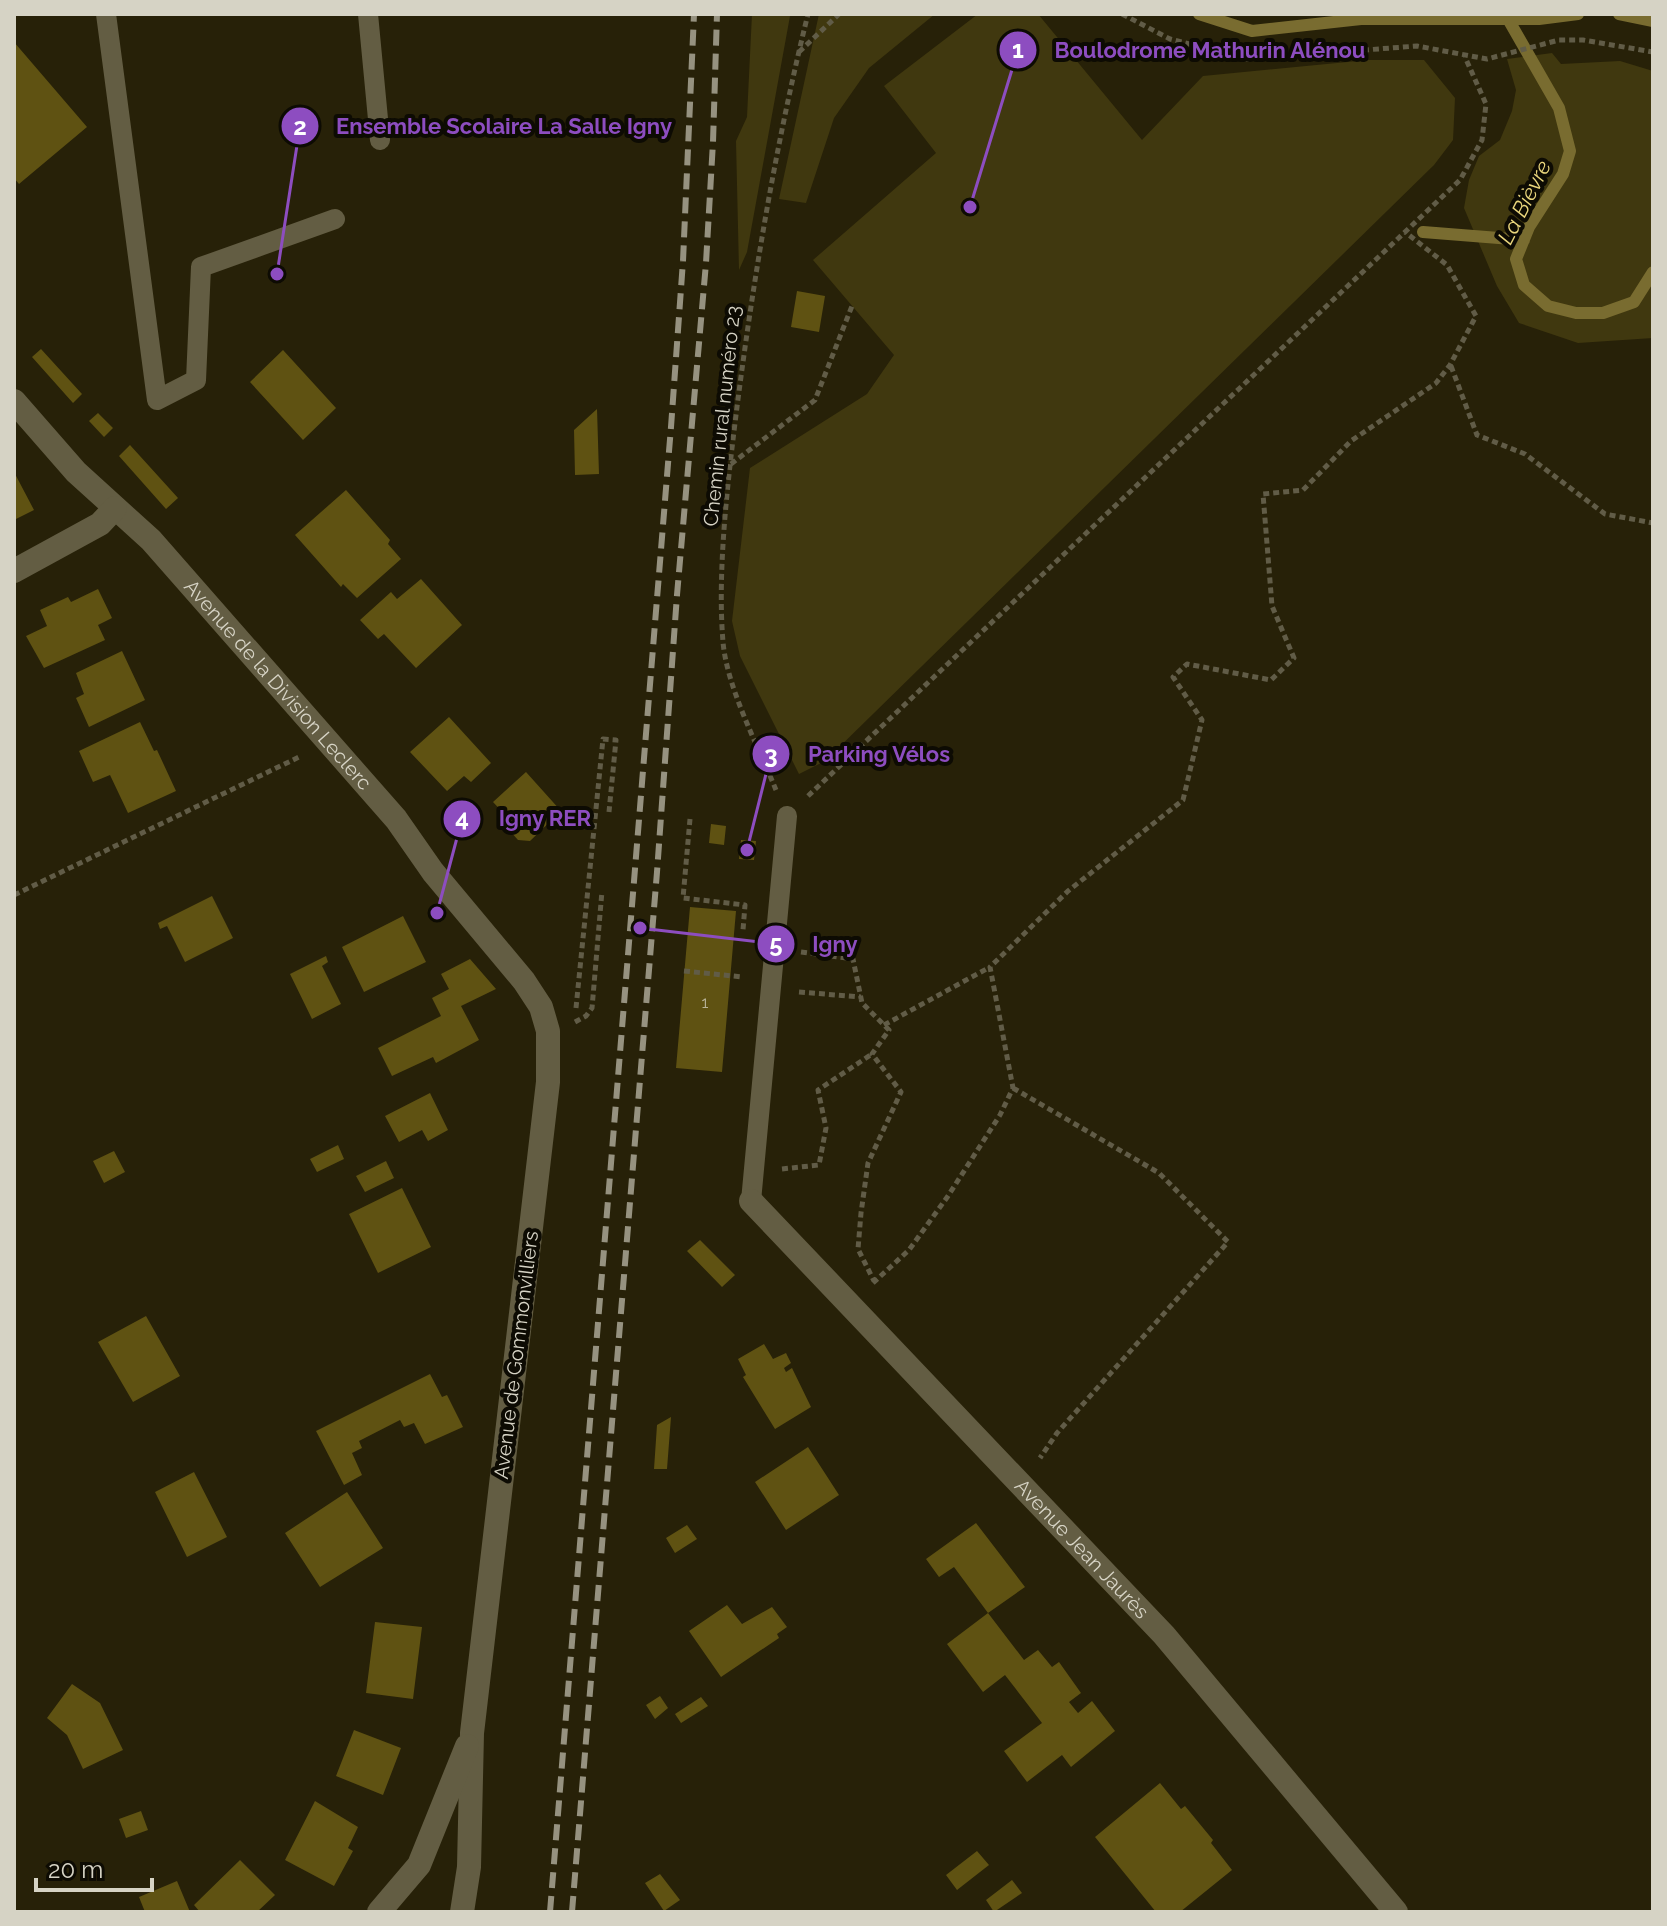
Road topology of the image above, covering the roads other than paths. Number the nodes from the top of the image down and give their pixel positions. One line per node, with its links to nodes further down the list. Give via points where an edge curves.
1 (106, 14): 4 (lane, via 157,400 196,380 201,267)
2 (368, 14): 3 (lane)
3 (380, 140)
4 (335, 219)
5 (14, 401): 6 (street, Avenue de la Division Leclerc)
6 (115, 508): 7 (street, via 100,524); 9 (street, Avenue de la Division Leclerc, via 151,540 396,819)
7 (14, 571)
8 (787, 816): 10 (lane)
9 (524, 981): 11 (street, Avenue de Gommonvilliers, via 541,1007 548,1031 548,1082)
10 (751, 1201): 14 (street, Avenue Jean Jaurès, via 1164,1635)
11 (472, 1733): 12 (street, Avenue de Gommonvilliers, via 419,1865); 13 (street, Avenue de Gommonvilliers, via 469,1867)
12 (379, 1912)
13 (462, 1912)
14 (1396, 1912)

